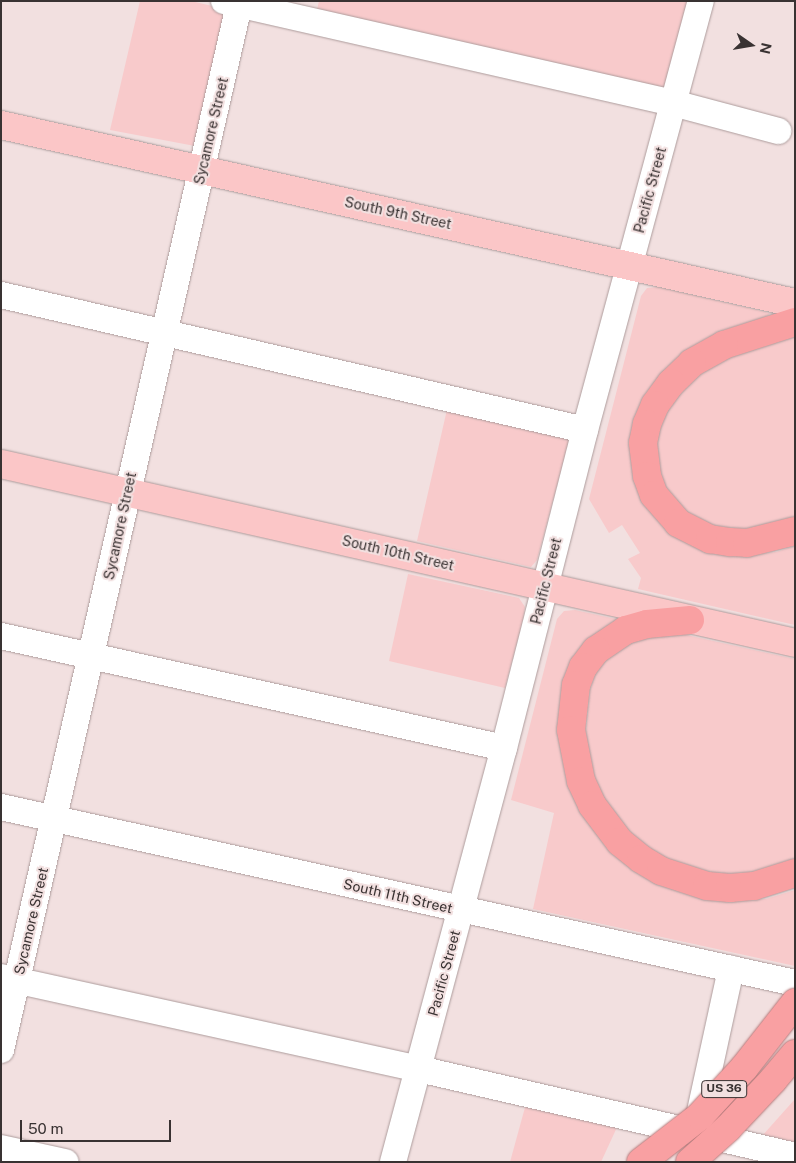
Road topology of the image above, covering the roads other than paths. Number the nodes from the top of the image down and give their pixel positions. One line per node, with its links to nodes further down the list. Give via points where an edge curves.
1 (701, 1): 3 (street, Pacific Street)
2 (235, 2): 3 (street); 6 (street, Sycamore Street)
3 (673, 103): 5 (street); 7 (street, Pacific Street)
4 (1, 125): 6 (main road, South 9th Street)
5 (778, 131)
6 (202, 170): 7 (main road, South 9th Street); 11 (street, Sycamore Street)
7 (630, 266): 9 (main road, South 9th Street); 12 (street, Pacific Street)
8 (1, 295): 11 (street)
9 (795, 303)
10 (795, 322): 15 (highway, via 724,345 692,363 671,383 655,405 643,443 647,476 654,495 678,523 710,539 730,542 747,543)
11 (164, 334): 12 (street); 14 (street, Sycamore Street)
12 (585, 430): 16 (street, Pacific Street)
13 (1, 464): 14 (main road, South 10th Street)
14 (127, 492): 16 (main road, South 10th Street); 20 (street, Sycamore Street)
15 (795, 531)
16 (545, 586): 17 (main road, South 10th Street); 21 (street, Pacific Street)
17 (690, 620): 19 (main road, South 10th Street); 24 (highway, via 647,624 626,630 596,650 583,667 576,685 571,730 581,780 592,805 620,842 640,859 662,871 707,886 730,888 754,886)
18 (1, 636): 20 (street)
19 (795, 643)
20 (92, 657): 21 (street); 23 (street, Sycamore Street)
21 (504, 748): 25 (street, Pacific Street)
22 (1, 807): 23 (street, South 11th Street)
23 (54, 819): 25 (street, South 11th Street); 27 (street, Sycamore Street)
24 (795, 873)
25 (461, 910): 26 (street, South 11th Street); 32 (street, Pacific Street)
26 (731, 969): 28 (street, South 11th Street); 33 (street)
27 (9, 978): 30 (street, Sycamore Street); 32 (street)
28 (795, 983)
29 (795, 1003): 38 (highway, US 36, bridge, via 744,1068 700,1116)
30 (1, 1050)
31 (795, 1054): 39 (highway, US 36, bridge, via 728,1128)
32 (419, 1069): 33 (street); 37 (street, Pacific Street)
33 (695, 1133): 35 (street); 39 (street)
34 (1, 1148): 36 (street)
35 (795, 1156)
36 (65, 1162)
37 (393, 1162)
38 (641, 1162)
39 (690, 1162)

